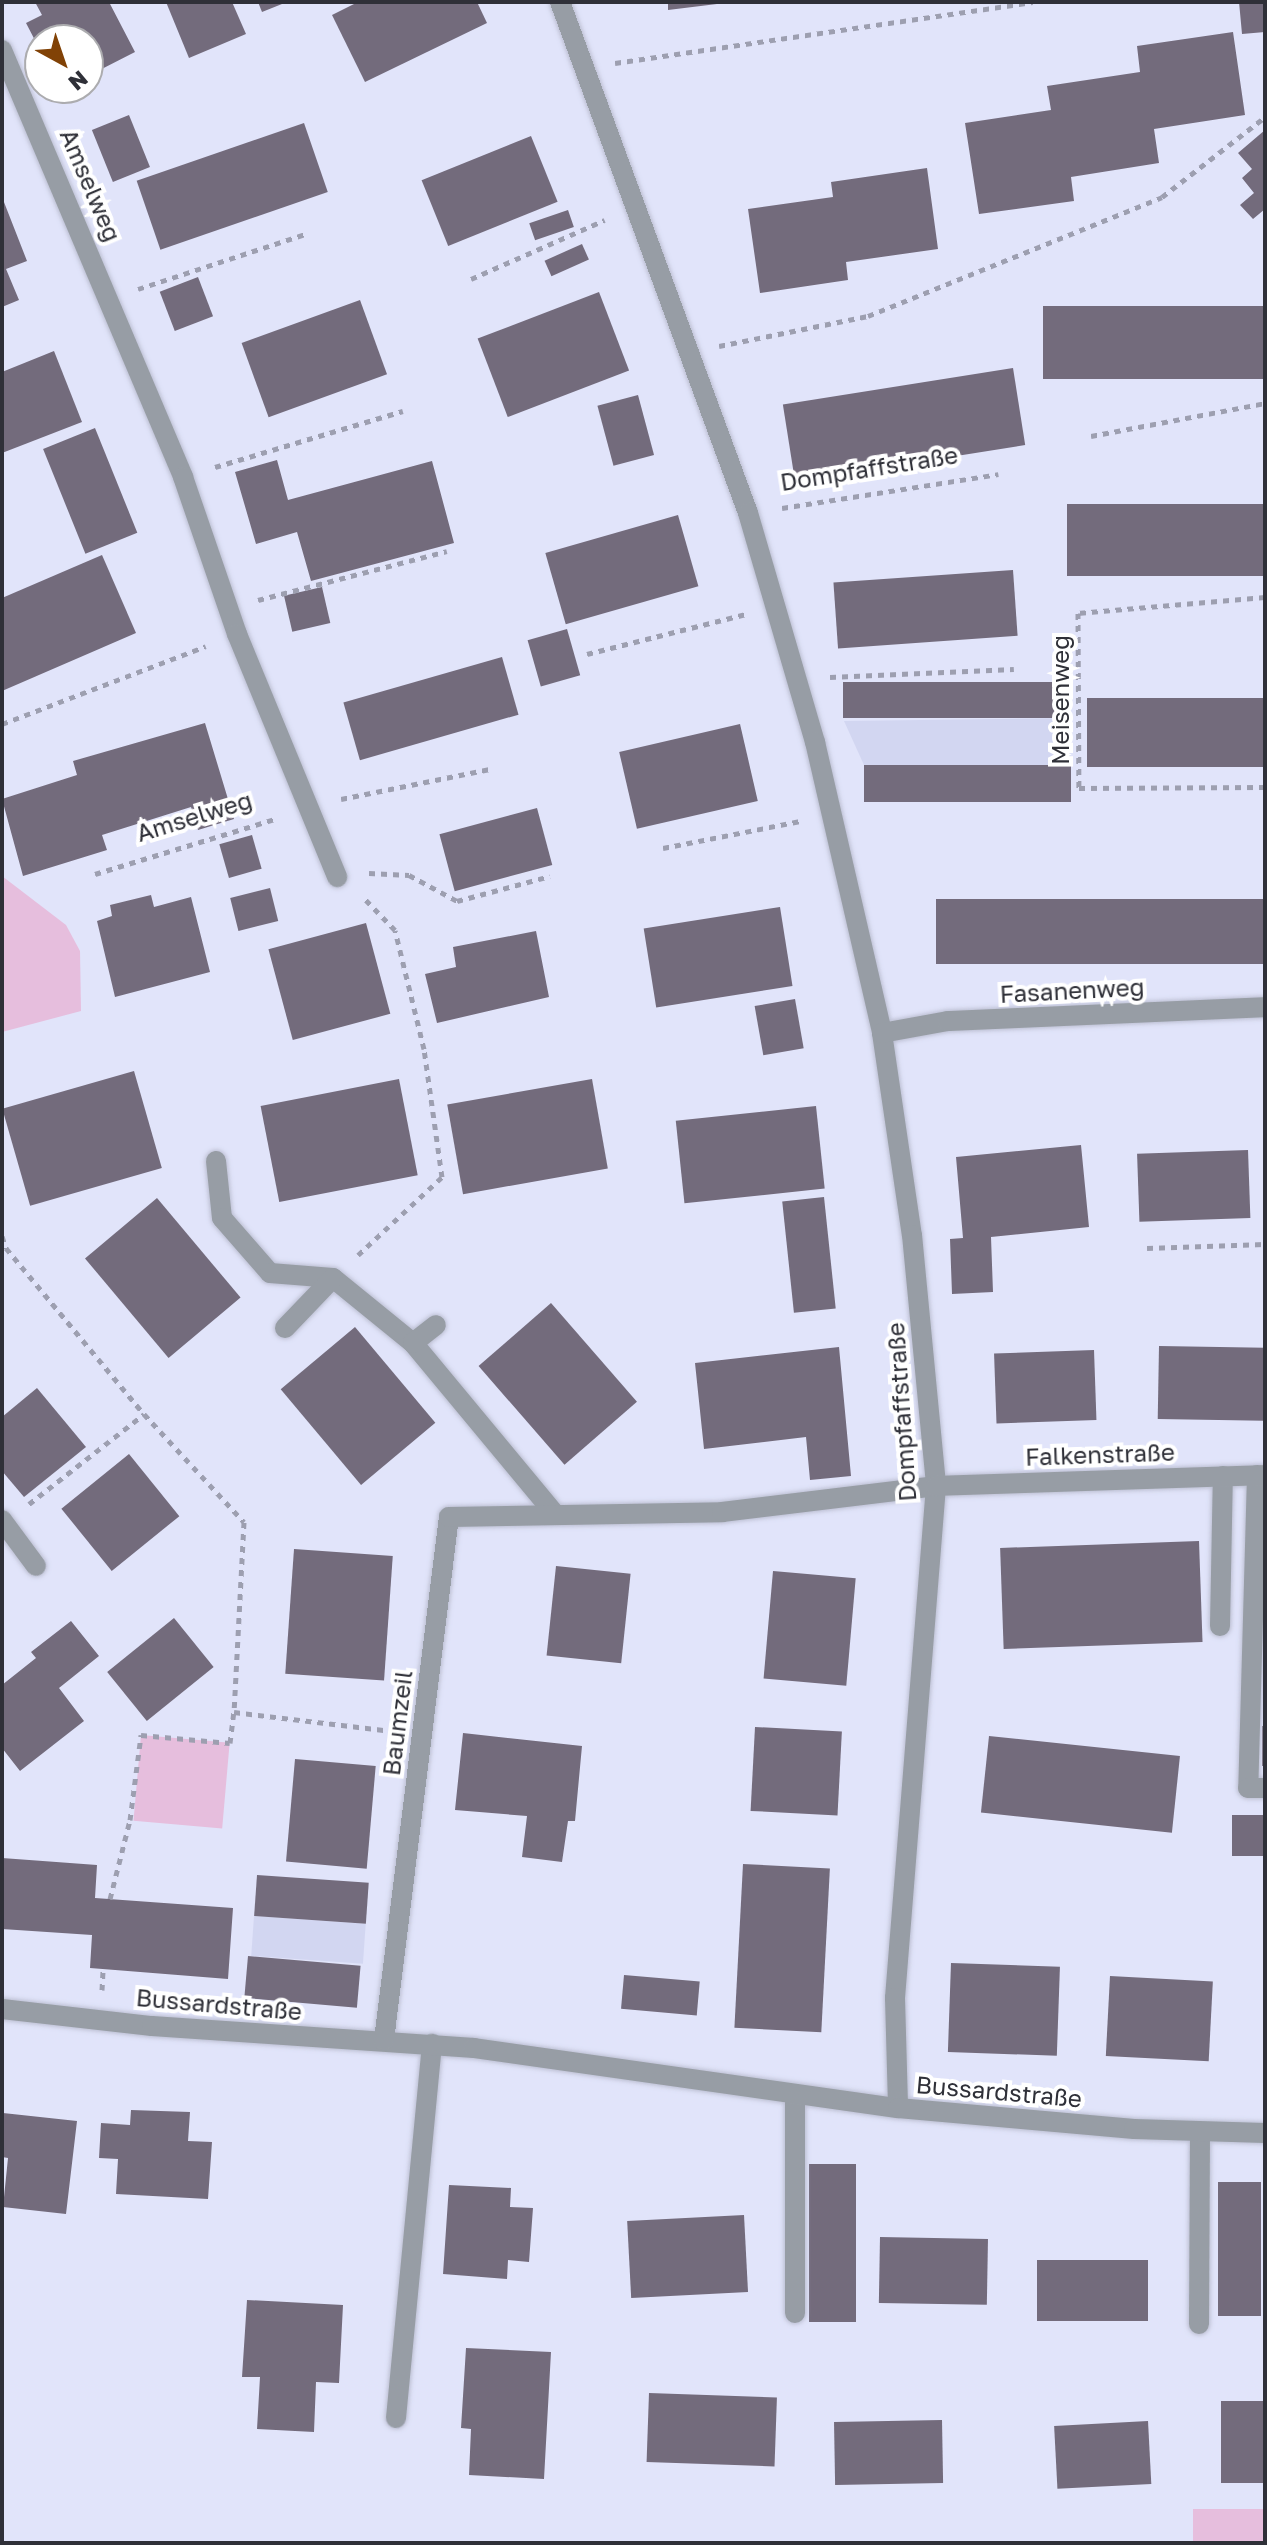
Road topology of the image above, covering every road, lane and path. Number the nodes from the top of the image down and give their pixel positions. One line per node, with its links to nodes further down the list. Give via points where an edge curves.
1 (560, 2): 4 (street, Dompfaffstraße)
2 (1033, 2): 4 (path)
3 (2, 50): 9 (street, Amselweg)
4 (584, 67): 6 (street, Dompfaffstraße)
5 (1265, 117): 10 (path, via 1162,197 868,316)
6 (636, 207): 8 (path); 10 (street, Dompfaffstraße)
7 (308, 233): 9 (path)
8 (471, 279)
9 (110, 298): 15 (street, Amselweg)
10 (689, 355): 16 (street, Dompfaffstraße)
11 (1265, 403): 13 (path)
12 (403, 411): 15 (path)
13 (1091, 436)
14 (998, 474): 16 (path, Dompfaffstraße)
15 (183, 477): 19 (street, Amselweg)
16 (748, 513): 20 (street, Dompfaffstraße)
17 (447, 551): 19 (path)
18 (1265, 597): 27 (path, Meisenweg, via 1078,613 1079,788)
19 (230, 607): 21 (street, Amselweg)
20 (774, 607): 22 (path); 24 (street, Dompfaffstraße)
21 (237, 634): 25 (path); 28 (street, Amselweg)
22 (587, 654)
23 (1014, 669): 24 (path)
24 (797, 678): 29 (street, Dompfaffstraße)
25 (2, 724)
26 (490, 769): 28 (path, Amselweg)
27 (1265, 787)
28 (309, 808): 31 (path, Amselweg); 32 (street, Amselweg)
29 (829, 816): 30 (path); 35 (street, Dompfaffstraße)
30 (663, 848)
31 (95, 874)
32 (336, 874): 33 (path, via 409,875 457,901); 40 (path, via 395,930 424,1049 442,1177)
33 (550, 876)
34 (1265, 1007): 35 (street, Fasanenweg, via 948,1021)
35 (882, 1033): 47 (street, Dompfaffstraße, via 912,1235)
36 (216, 1161): 40 (street, via 222,1218 270,1273)
37 (2, 1236): 44 (path, via 6,1248)
38 (1265, 1244): 39 (path)
39 (1147, 1248)
40 (333, 1278): 42 (street); 43 (street)
41 (436, 1325): 43 (street)
42 (285, 1328)
43 (413, 1343): 49 (street)
44 (144, 1414): 48 (path); 53 (path, via 244,1522)
45 (1261, 1475): 46 (street, Falkenstraße); 55 (street, via 1248,1788)
46 (1223, 1476): 47 (street, Falkenstraße); 52 (street)
47 (936, 1486): 49 (street, Baumzeil, via 722,1512); 61 (street, Dompfaffstraße, via 895,1998)
48 (26, 1506)
49 (555, 1514): 54 (street, Baumzeil, via 449,1517)
50 (2, 1520): 51 (street)
51 (36, 1566)
52 (1220, 1626)
53 (234, 1712): 54 (path); 56 (path, via 230,1743 141,1735 130,1820)
54 (422, 1735): 58 (street, Baumzeil)
55 (1265, 1788)
56 (110, 1899)
57 (2, 2009): 58 (street, Bussardstraße, via 152,2026)
58 (384, 2040): 59 (street, Bussardstraße)
59 (432, 2044): 60 (street, Bussardstraße); 66 (street)
60 (795, 2094): 61 (street, Bussardstraße); 64 (street)
61 (898, 2108): 62 (street, Bussardstraße)
62 (1200, 2132): 63 (street, Bussardstraße); 65 (street)
63 (1265, 2133)
64 (795, 2313)
65 (1199, 2324)
66 (396, 2418)

